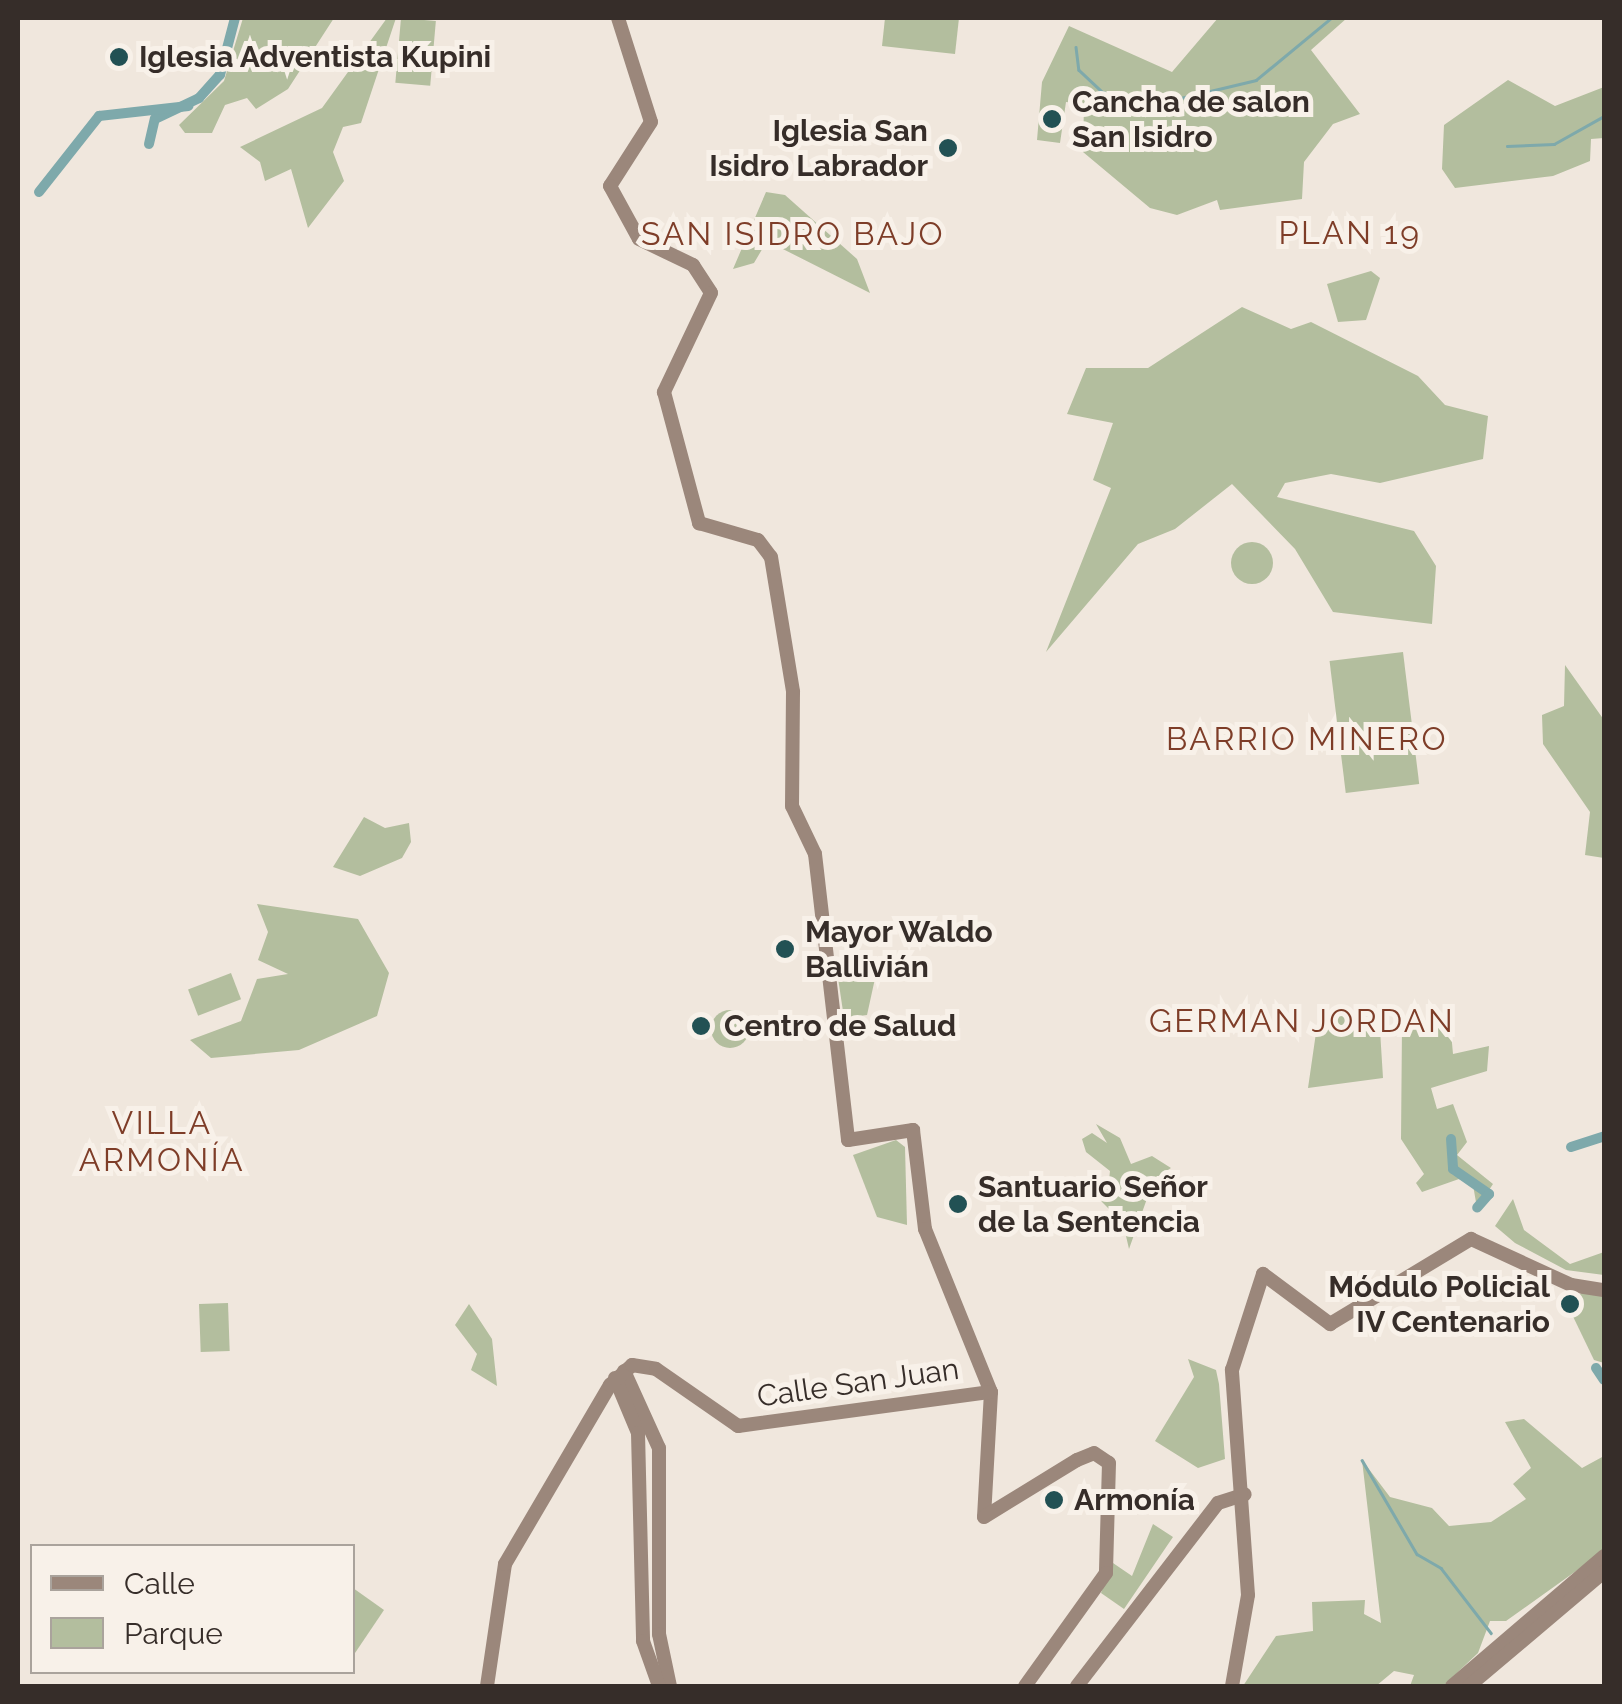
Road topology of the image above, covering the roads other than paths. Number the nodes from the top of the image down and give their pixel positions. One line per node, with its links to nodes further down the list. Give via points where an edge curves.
1 (618, 18): 4 (main road, via 644,76 651,122 610,186 639,239 694,265 711,293 664,392 699,523 758,540 771,558 793,692 792,806 815,854 848,1140 913,1130 925,1229)
2 (1604, 1290): 5 (main road, via 1571,1286 1471,1238 1330,1324 1263,1274 1232,1370)
3 (624, 1371): 4 (main road, Calle San Juan, via 656,1369 738,1426); 8 (main road, via 506,1564); 9 (main road, via 638,1433 644,1641); 10 (main road, via 659,1448 660,1634)
4 (991, 1392): 11 (main road, via 984,1517 1077,1460 1094,1453 1109,1463 1106,1572)
5 (1245, 1494): 12 (main road, via 1218,1503); 13 (main road, via 1246,1641)
6 (1604, 1556): 14 (main road)
7 (1604, 1572): 15 (main road)
8 (486, 1686)
9 (659, 1686)
10 (670, 1686)
11 (1025, 1686)
12 (1077, 1686)
13 (1232, 1686)
14 (1452, 1686)
15 (1469, 1686)

